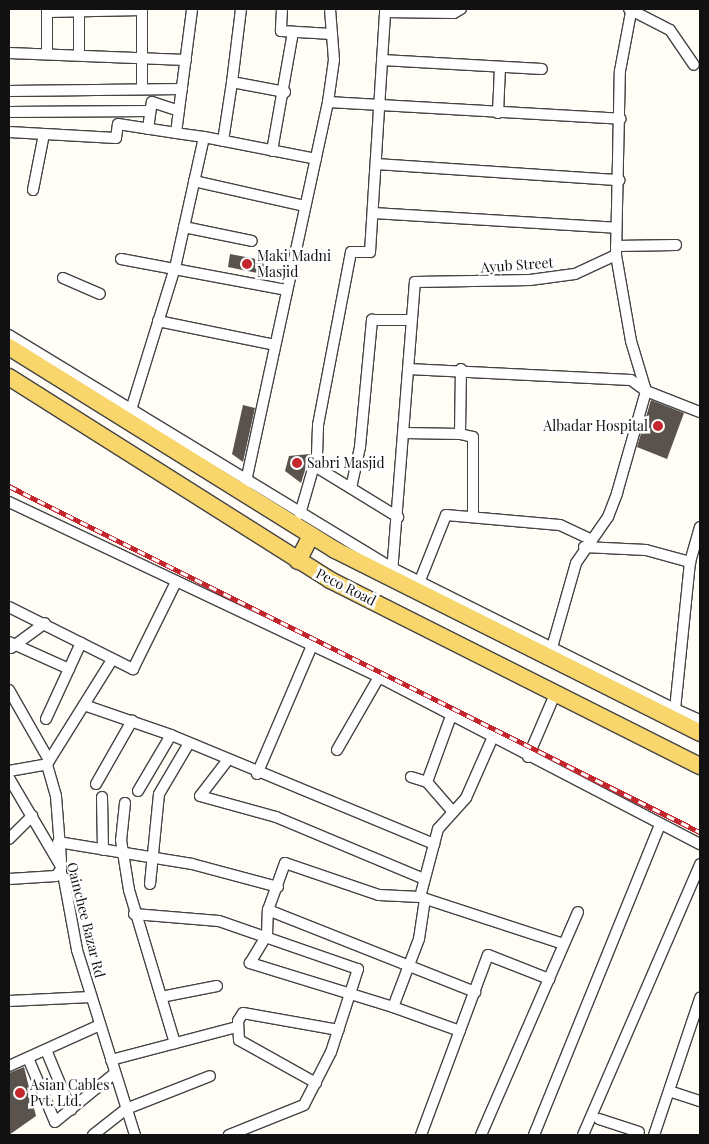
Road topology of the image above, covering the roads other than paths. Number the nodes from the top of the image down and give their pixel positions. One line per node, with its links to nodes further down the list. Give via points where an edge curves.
1 (192, 9): 16 (street)
2 (240, 9): 21 (street)
3 (282, 9): 10 (street, via 281,31)
4 (330, 9): 11 (street)
5 (461, 9): 17 (street, via 454,13 385,12)
6 (79, 10): 7 (street); 9 (street); 14 (street)
7 (142, 10): 15 (street)
8 (630, 10): 18 (street, via 670,30); 32 (street, via 620,71)
9 (47, 11): 13 (street)
10 (293, 32): 11 (street); 25 (street)
11 (332, 34): 26 (street)
12 (9, 53): 13 (street)
13 (46, 54): 14 (street)
14 (79, 55): 15 (street)
15 (140, 57): 16 (street); 23 (street)
16 (186, 60): 22 (street)
17 (382, 60): 19 (street); 27 (street)
18 (694, 65)
19 (500, 67): 20 (street); 31 (street)
20 (542, 69)
21 (232, 82): 25 (street); 38 (street)
22 (182, 88): 23 (street); 29 (street)
23 (142, 89): 24 (street)
24 (9, 91)
25 (285, 92): 39 (street)
26 (328, 102): 27 (street); 40 (street)
27 (379, 107): 31 (street); 41 (street)
28 (150, 111): 29 (street, via 152,102); 30 (street); 33 (street)
29 (179, 111): 35 (street)
30 (9, 112)
31 (498, 113): 32 (street)
32 (621, 119): 42 (street)
33 (148, 129): 35 (street); 36 (street, via 118,124 116,138)
34 (9, 132): 36 (street)
35 (176, 133): 37 (street)
36 (44, 134): 44 (street)
37 (204, 137): 38 (street); 43 (street)
38 (223, 141): 39 (street)
39 (272, 151): 40 (street)
40 (316, 159): 45 (street)
41 (376, 164): 42 (street); 46 (street)
42 (619, 180): 48 (street)
43 (194, 181): 45 (street); 47 (street)
44 (32, 190)
45 (305, 206): 55 (street)
46 (373, 213): 48 (street); 70 (street, via 370,252 351,252)
47 (184, 227): 49 (street); 53 (street)
48 (616, 228): 51 (street)
49 (252, 241)
50 (676, 245): 51 (street)
51 (616, 250): 57 (street, Ayub Street, via 575,274 414,282); 65 (street, via 631,341)
52 (121, 259): 53 (street)
53 (174, 268): 55 (street); 58 (street)
54 (63, 278): 56 (street)
55 (287, 290): 60 (street)
56 (100, 294)
57 (411, 320): 62 (street); 72 (street, via 372,320 360,447)
58 (158, 321): 60 (street); 67 (street)
59 (9, 335): 67 (street)
60 (275, 344): 71 (street)
61 (9, 347): 67 (main road, Peco Road)
62 (408, 369): 63 (street); 68 (street)
63 (461, 369): 65 (street, via 631,380); 69 (street)
64 (9, 377): 80 (main road, Peco Road)
65 (646, 391): 66 (street); 79 (street, via 608,517)
66 (700, 412)
67 (129, 415): 71 (main road, Peco Road)
68 (405, 433): 69 (street); 75 (street)
69 (460, 434): 76 (street, via 473,437)
70 (314, 465): 72 (street); 74 (street)
71 (244, 487): 74 (street); 78 (main road, Peco Road)
72 (351, 488): 75 (street)
73 (9, 502): 83 (street)
74 (300, 514): 82 (street)
75 (398, 517): 82 (street)
76 (473, 517): 79 (street, via 560,524); 84 (street, via 446,515)
77 (700, 527): 81 (street)
78 (311, 535): 80 (main road); 82 (main road, Peco Road)
79 (587, 543): 81 (street, via 646,550); 90 (street)
80 (298, 561): 95 (main road, Peco Road)
81 (690, 562): 97 (street)
82 (392, 574): 84 (street); 90 (main road, Peco Road)
83 (176, 582): 89 (street); 91 (street, via 133,669)
84 (419, 583): 90 (street)
85 (9, 607): 86 (street)
86 (44, 623): 87 (street); 88 (street)
87 (81, 643): 91 (street); 92 (street)
88 (11, 645): 92 (street)
89 (311, 648): 93 (street); 111 (street)
90 (551, 652): 97 (street); 101 (main road, Peco Road)
91 (112, 660): 96 (street)
92 (69, 669): 99 (street)
93 (379, 677): 98 (street); 105 (street)
94 (9, 690): 108 (street)
95 (556, 692): 106 (street); 109 (main road, Peco Road)
96 (84, 705): 100 (street); 108 (street)
97 (675, 708): 101 (street)
98 (451, 716): 103 (street); 114 (street)
99 (46, 719)
100 (132, 721): 102 (street); 115 (street)
101 (700, 729)
102 (171, 735): 104 (street); 116 (street)
103 (492, 739): 106 (street); 119 (street, via 478,777)
104 (188, 742): 107 (street); 128 (street, via 159,794)
105 (337, 750)
106 (528, 756): 121 (street)
107 (227, 761): 111 (street); 131 (street, via 200,796 276,817)
108 (48, 762): 110 (street); 123 (street, via 56,796)
109 (700, 766)
110 (9, 771)
111 (257, 774): 124 (street)
112 (411, 777): 114 (street)
113 (9, 778): 120 (street, Qainchee Bazar Rd)
114 (427, 782): 119 (street)
115 (96, 784)
116 (138, 791)
117 (102, 797): 126 (street)
118 (125, 802): 127 (street)
119 (452, 811): 124 (street, via 438,829)
120 (32, 816): 122 (street); 130 (street, Qainchee Bazar Rd)
121 (660, 824): 125 (street); 174 (street)
122 (9, 839)
123 (58, 842): 126 (street); 130 (street)
124 (434, 844): 131 (street)
125 (700, 844)
126 (103, 850): 127 (street)
127 (122, 853): 128 (street); 138 (street)
128 (151, 858): 133 (street); 134 (street)
129 (700, 864): 175 (street)
130 (62, 868): 132 (street, via 56,876); 146 (street, Qainchee Bazar Rd, via 77,950)
131 (424, 879): 135 (street)
132 (9, 880)
133 (150, 884)
134 (278, 887): 135 (street, via 285,863 379,895); 136 (street)
135 (423, 898): 140 (street); 141 (street)
136 (268, 910): 139 (street); 141 (street)
137 (578, 912): 140 (street)
138 (134, 914): 139 (street, via 218,921); 147 (street)
139 (267, 935): 145 (street, via 358,969); 145 (street, via 250,963)
140 (564, 944): 142 (street)
141 (409, 965): 144 (street); 150 (street)
142 (549, 979): 144 (street, via 488,955); 173 (street)
143 (217, 986): 147 (street)
144 (475, 992): 154 (street)
145 (350, 995): 150 (street); 153 (street)
146 (91, 997): 149 (street); 151 (street, Qainchee Bazar Rd)
147 (161, 997): 155 (street)
148 (700, 998): 163 (street)
149 (9, 1001)
150 (393, 1007): 154 (street)
151 (100, 1025): 156 (street); 158 (street, Qainchee Bazar Rd)
152 (237, 1027): 153 (street, via 243,1013); 155 (street); 162 (street, via 239,1040 253,1050)
153 (338, 1030): 162 (street)
154 (460, 1031): 172 (street)
155 (175, 1043): 158 (street)
156 (46, 1050): 157 (street); 166 (street)
157 (28, 1058): 159 (street); 166 (street, via 53,1120)
158 (111, 1060): 160 (street, Qainchee Bazar Rd)
159 (9, 1066)
160 (114, 1072): 165 (street, Qainchee Bazar Rd); 166 (street)
161 (210, 1076): 165 (street)
162 (316, 1083): 171 (street, via 304,1105)
163 (669, 1090): 164 (street); 176 (street)
164 (700, 1101)
165 (126, 1108): 169 (street); 170 (street, Qainchee Bazar Rd)
166 (71, 1110)
167 (599, 1119): 168 (street)
168 (638, 1133): 176 (street)
169 (93, 1135)
170 (135, 1135)
171 (229, 1135)
172 (422, 1135)
173 (481, 1135)
174 (534, 1135)
175 (583, 1135)
176 (655, 1135)

